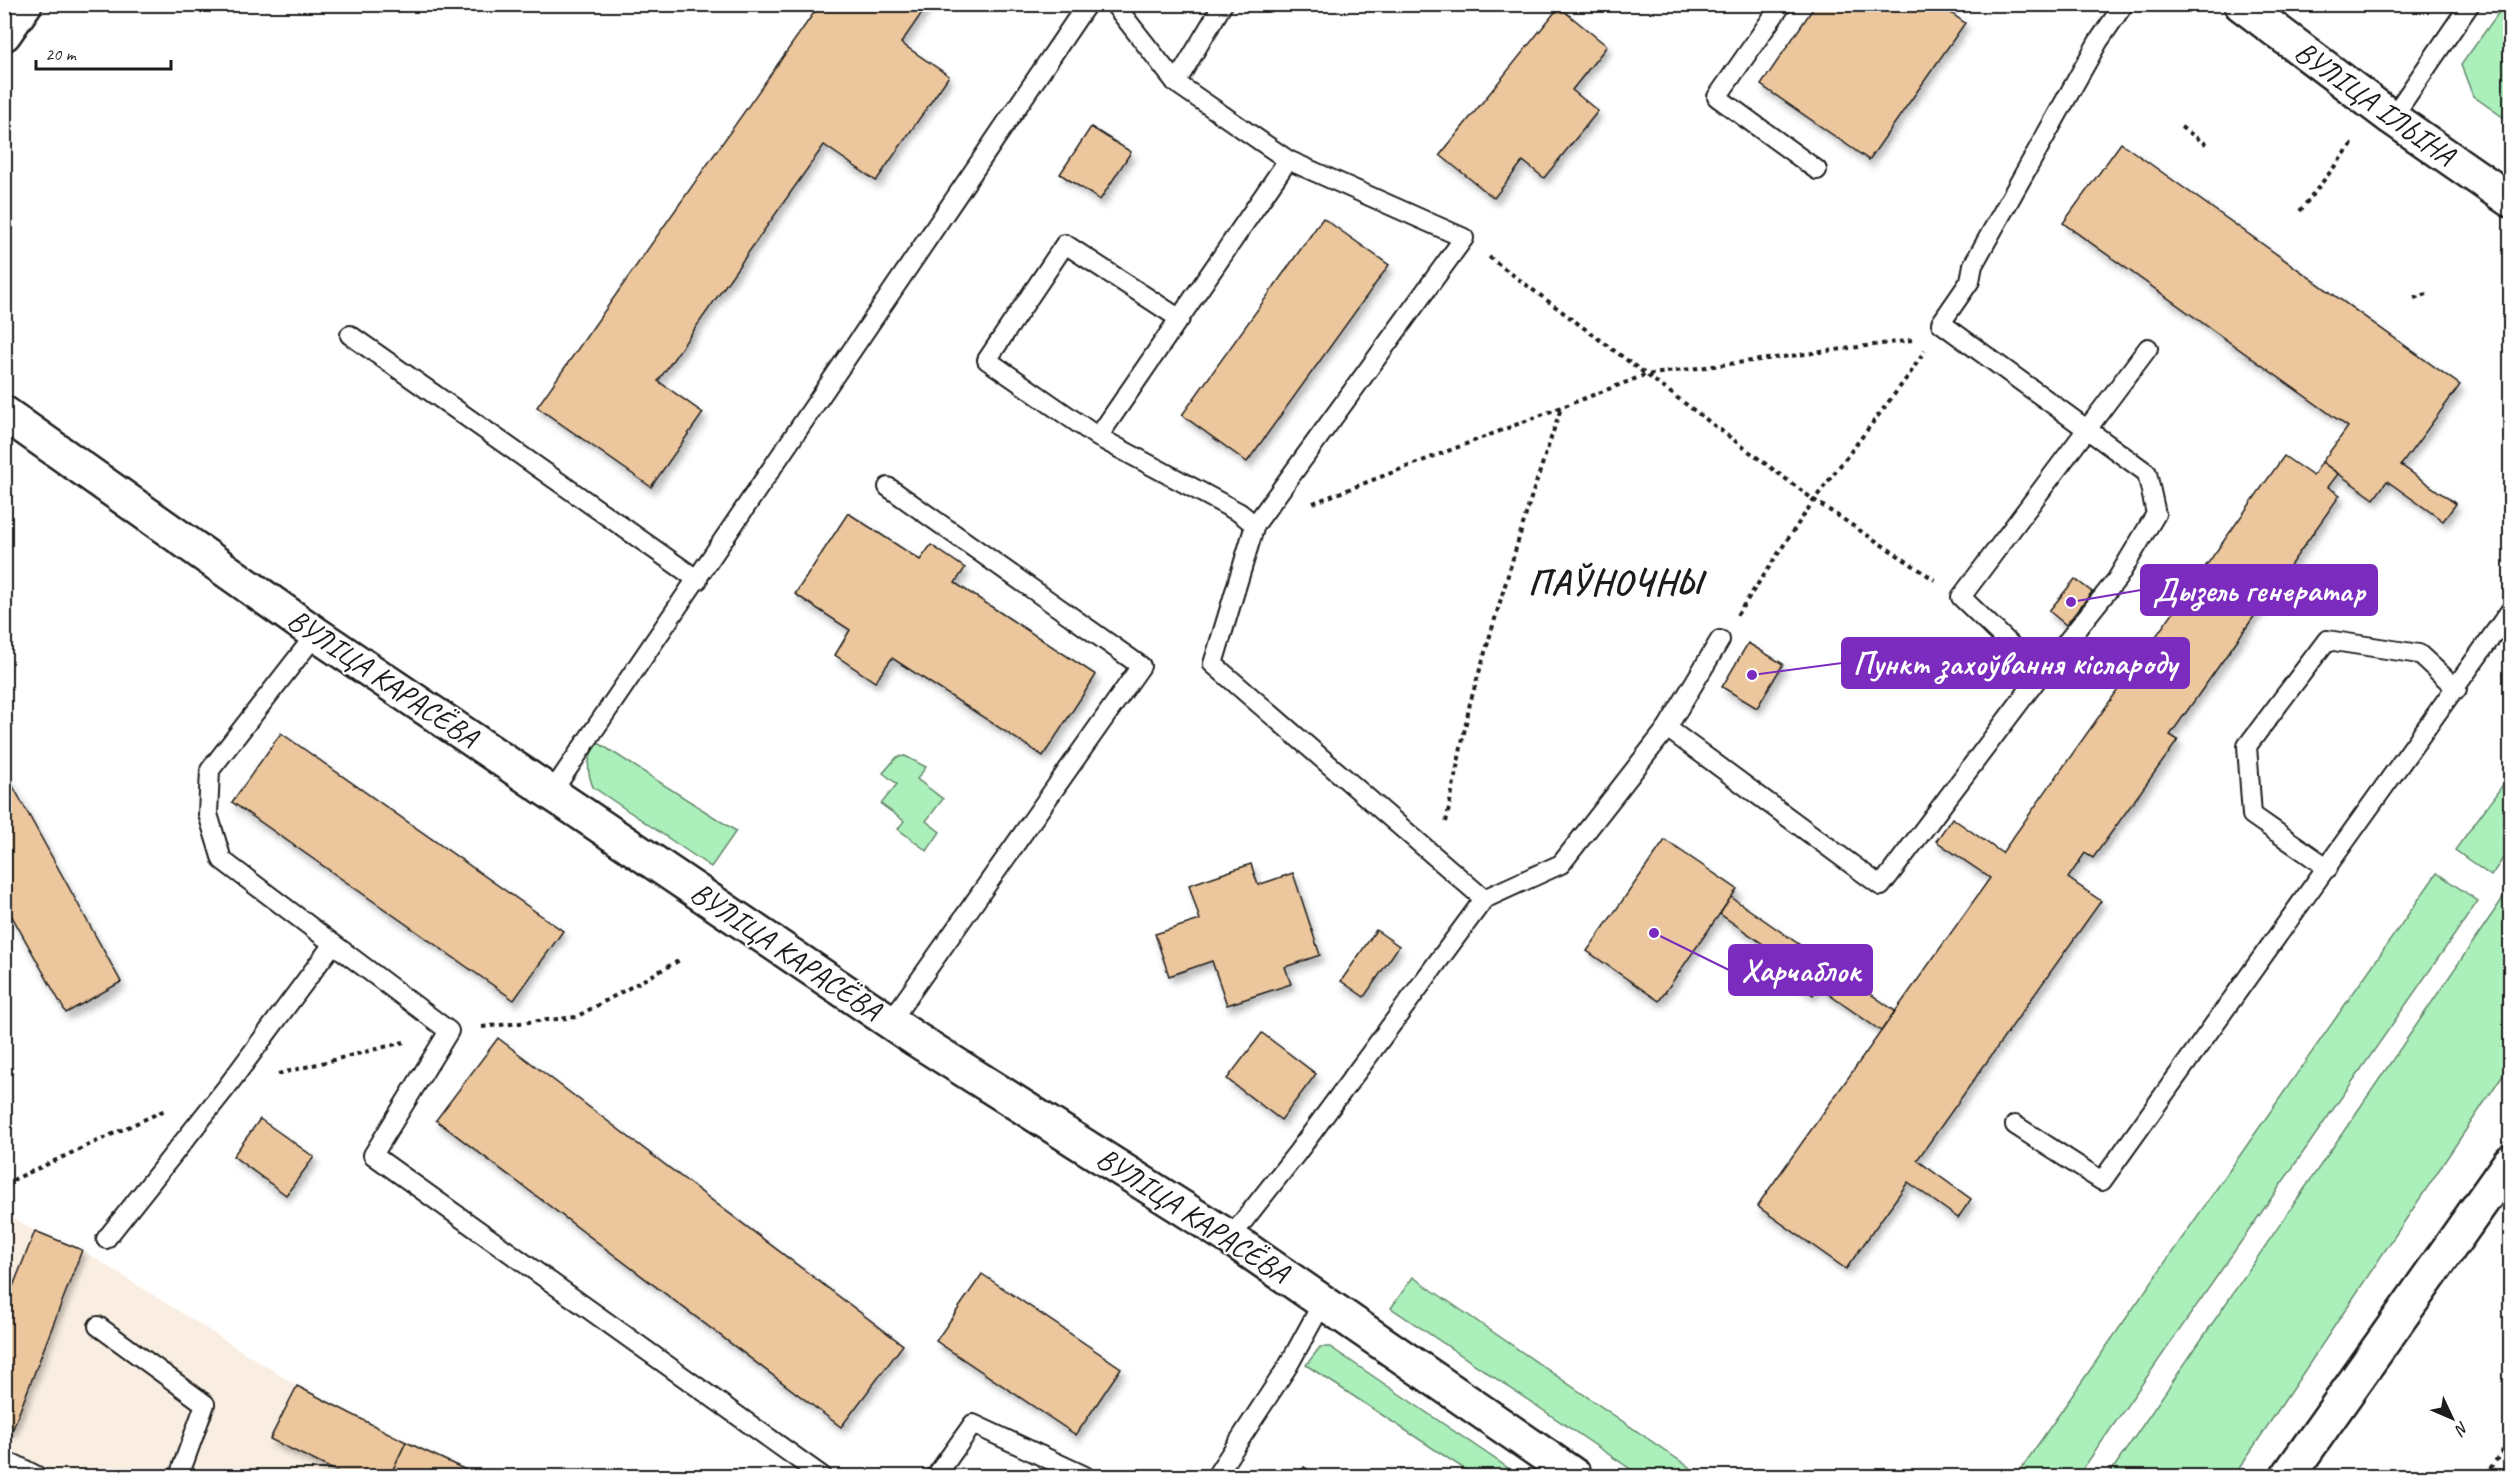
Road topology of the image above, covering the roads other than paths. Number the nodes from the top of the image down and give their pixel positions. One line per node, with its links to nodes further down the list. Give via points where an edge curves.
1 (25, 4): 9 (street)
2 (1087, 4): 23 (lane)
3 (1114, 4): 10 (lane)
4 (1223, 4): 10 (lane)
5 (1782, 4): 13 (lane, via 1717,97)
6 (2124, 4): 19 (lane, via 2098,42 1973,265 1970,281 1941,323)
7 (2241, 4): 11 (street, ВУЛІЦА ІЛЬІНА)
8 (2470, 4): 11 (lane)
9 (4, 34)
10 (1176, 83): 12 (lane)
11 (2392, 118): 14 (street, ВУЛІЦА ІЛЬІНА)
12 (1288, 160): 15 (lane); 22 (lane, via 1464,238)
13 (1818, 170)
14 (2511, 200)
15 (1180, 319): 20 (lane); 20 (lane, via 1065,244 987,360)
16 (350, 335): 23 (lane)
17 (2148, 348): 19 (lane)
18 (4, 413): 25 (street, ВУЛІЦА КАРАСЁВА)
19 (2088, 429): 27 (lane, via 2146,473 2156,514 2117,579); 27 (lane, via 1961,597)
20 (1098, 437): 22 (lane)
21 (888, 487): 34 (lane, via 1141,666)
22 (1256, 525): 32 (lane, via 1214,664)
23 (698, 580): 30 (lane)
24 (2511, 611): 28 (lane)
25 (316, 634): 30 (street, ВУЛІЦА КАРАСЁВА); 33 (lane, via 210,770 208,814 222,860)
26 (1720, 640): 29 (lane)
27 (2041, 674): 29 (lane, via 1881,886)
28 (2457, 689): 31 (lane); 31 (lane, via 2419,654 2327,640 2247,746 2252,815)
29 (1667, 728): 32 (lane, via 1561,864)
30 (552, 792): 34 (street, ВУЛІЦА КАРАСЁВА)
31 (2328, 868): 35 (lane, via 2102,1181)
32 (1484, 900): 37 (lane)
33 (333, 944): 38 (lane, via 226,1088); 44 (lane, via 449,1031 373,1155)
34 (890, 1022): 37 (street, ВУЛІЦА КАРАСЁВА)
35 (2015, 1125)
36 (2511, 1162): 49 (street)
37 (1230, 1238): 39 (street, ВУЛІЦА КАРАСЁВА)
38 (106, 1239)
39 (1324, 1300): 47 (lane, via 1288,1366); 48 (street, ВУЛІЦА КАРАСЁВА)
40 (98, 1326): 43 (lane, via 206,1404)
41 (16, 1465): 42 (lane)
42 (38, 1476)
43 (179, 1476)
44 (822, 1476)
45 (936, 1476): 46 (lane, via 973,1424)
46 (1085, 1476)
47 (1216, 1476)
48 (1575, 1476)
49 (2288, 1476)

